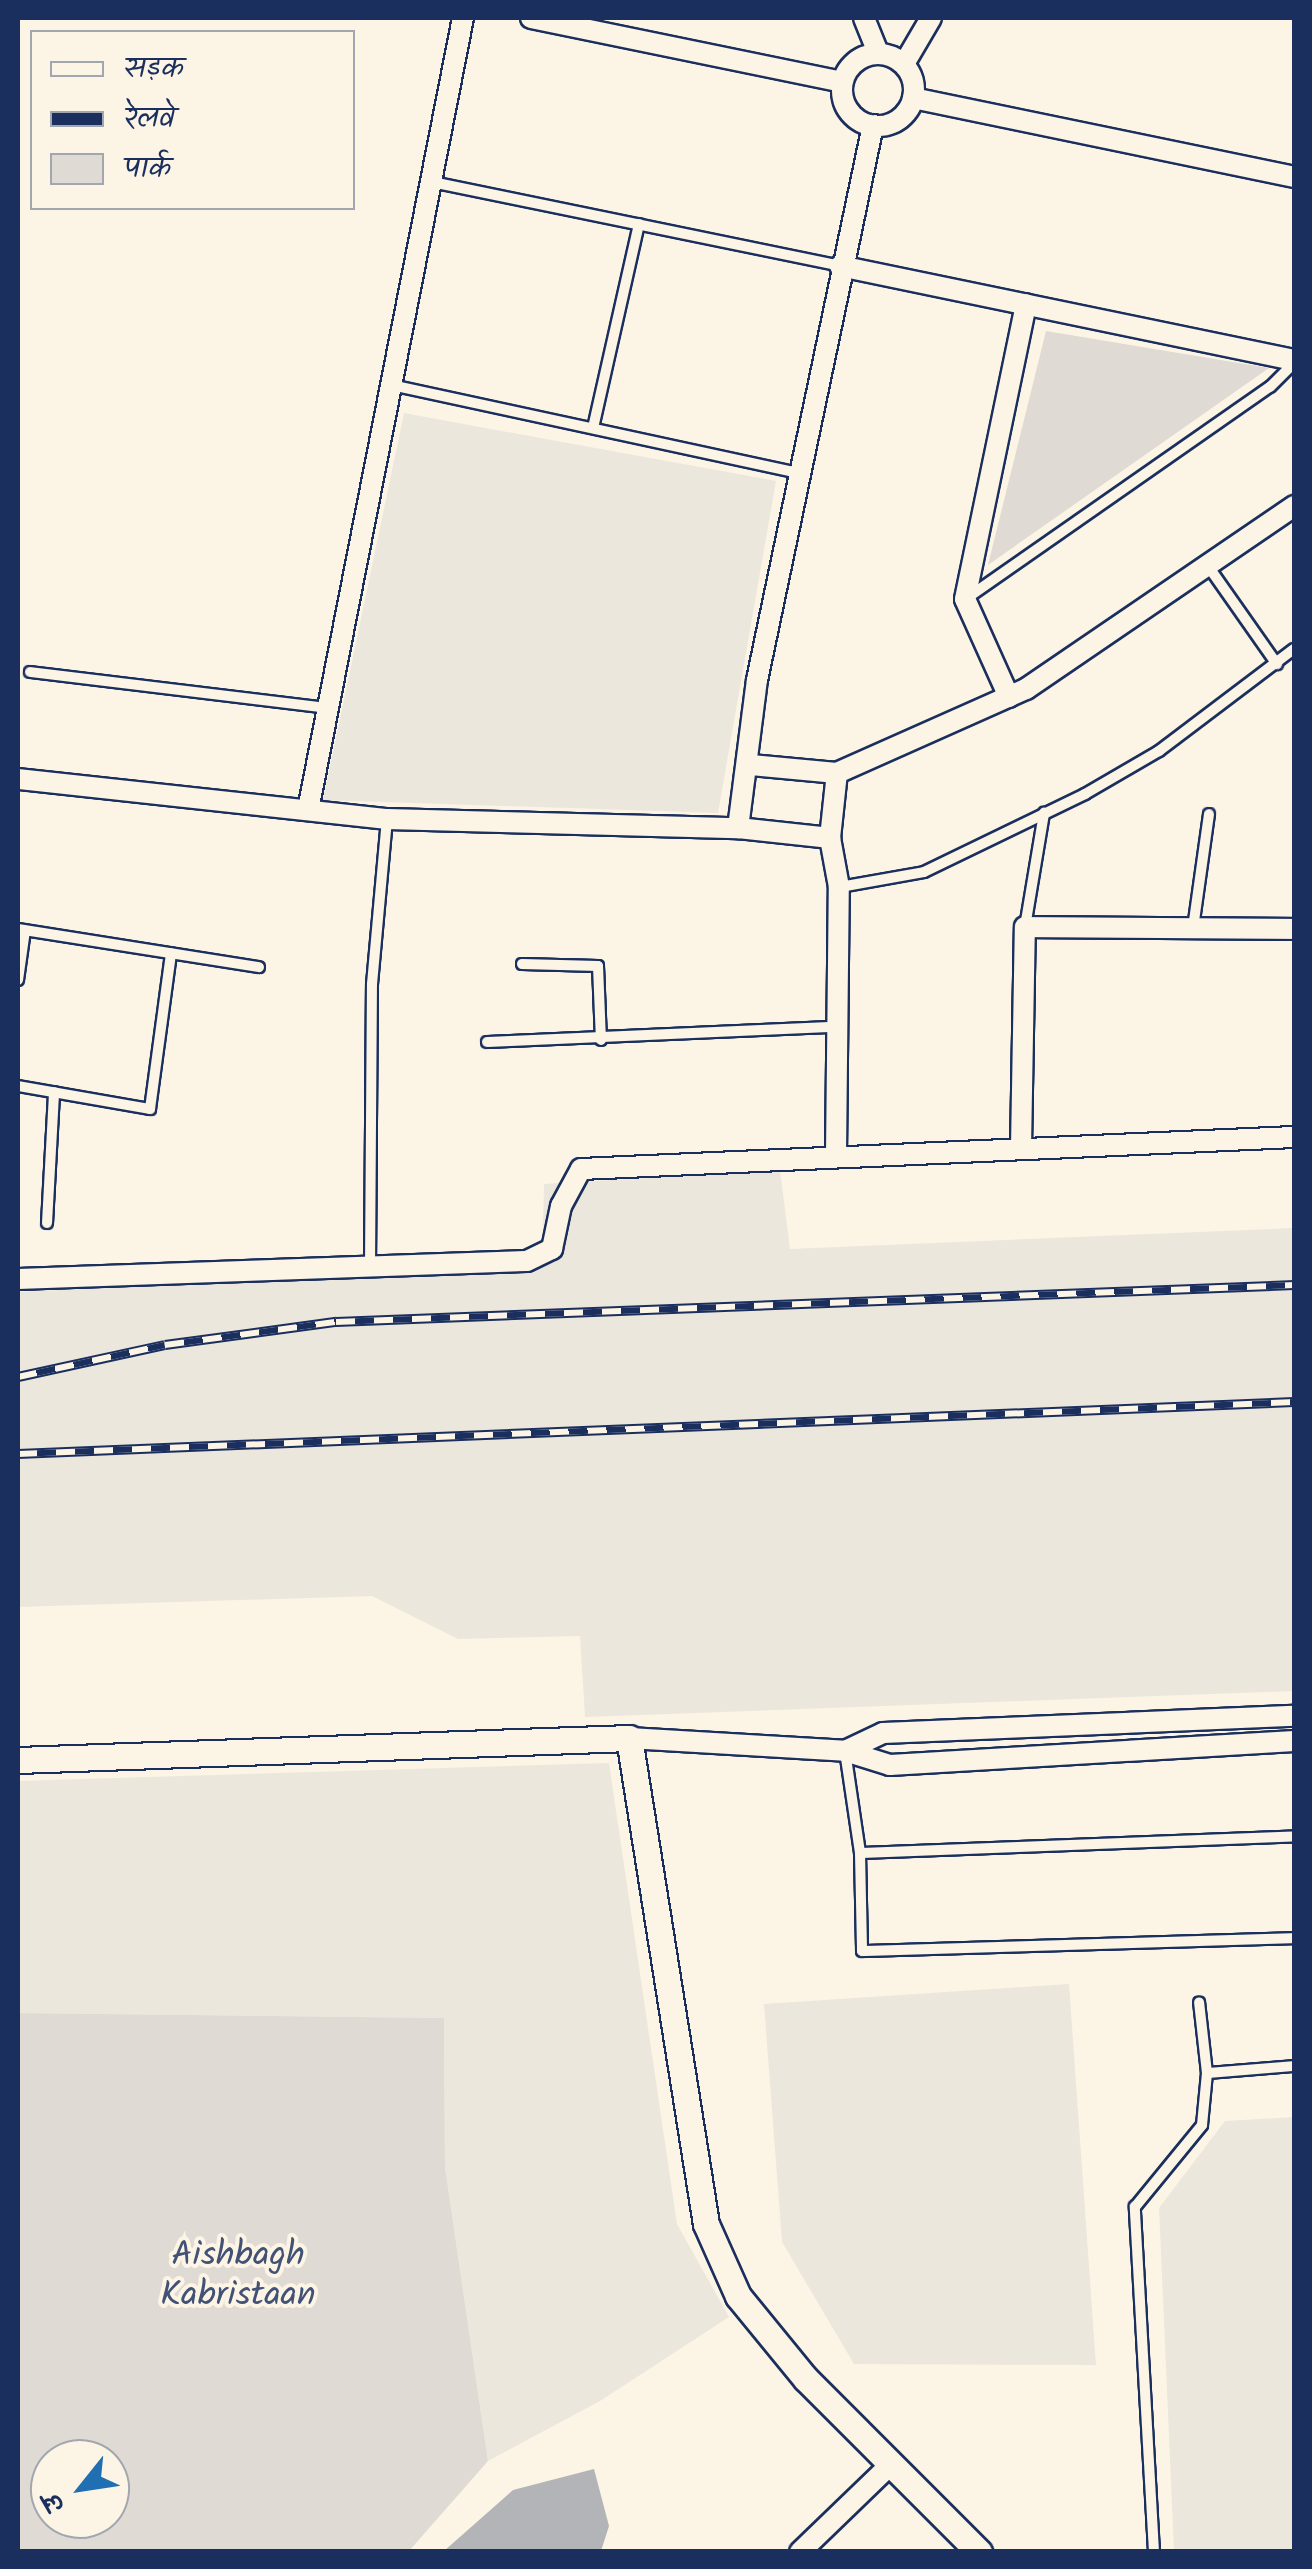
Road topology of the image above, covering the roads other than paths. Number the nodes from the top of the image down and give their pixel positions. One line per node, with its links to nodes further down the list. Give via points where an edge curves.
1 (463, 18): 11 (street)
2 (530, 18): 7 (street)
3 (864, 18): 5 (street)
4 (931, 18): 6 (street)
5 (878, 53): 6 (street); 7 (street, via 852,64)
6 (904, 64): 8 (street)
7 (842, 82): 9 (street, via 844,104)
8 (912, 98): 9 (street, via 904,116); 10 (street)
9 (872, 126): 13 (street)
10 (1294, 177)
11 (431, 182): 12 (lane); 16 (street)
12 (639, 224): 13 (lane); 17 (lane)
13 (840, 266): 14 (street); 18 (street)
14 (1026, 304): 15 (street); 21 (street)
15 (1294, 361): 21 (lane, via 1270,387)
16 (391, 384): 17 (lane); 26 (street)
17 (593, 428): 18 (lane)
18 (798, 473): 27 (street, via 757,680)
19 (1294, 506): 20 (street)
20 (1208, 566): 23 (lane); 25 (street)
21 (965, 599): 25 (street)
22 (1294, 650): 23 (lane)
23 (1278, 664): 31 (lane, via 1159,751)
24 (30, 672): 26 (lane)
25 (1009, 697): 28 (street)
26 (328, 708): 30 (street)
27 (750, 765): 28 (street); 34 (street)
28 (836, 774): 35 (street)
29 (18, 779): 30 (street)
30 (308, 810): 33 (street)
31 (1044, 813): 36 (lane, via 924,872); 37 (lane)
32 (1209, 814): 38 (lane)
33 (388, 819): 34 (street); 54 (lane, via 370,1021)
34 (738, 828): 35 (street)
35 (830, 838): 36 (street)
36 (838, 887): 45 (street)
37 (1025, 927): 38 (street); 51 (street)
38 (1193, 928): 39 (street)
39 (1294, 929)
40 (21, 930): 41 (lane); 44 (lane)
41 (171, 954): 43 (lane); 49 (lane, via 150,1109)
42 (522, 964): 46 (lane, via 598,966)
43 (259, 967)
44 (18, 980)
45 (836, 1027): 46 (lane); 52 (street)
46 (601, 1040): 47 (lane)
47 (486, 1042)
48 (18, 1086): 49 (lane)
49 (54, 1092): 53 (lane)
50 (1294, 1137): 51 (street)
51 (1021, 1148): 52 (street)
52 (836, 1155): 54 (street, via 582,1169 561,1206 552,1249 528,1260)
53 (47, 1223)
54 (370, 1266): 55 (street)
55 (18, 1279)
56 (1294, 1716): 59 (street, via 884,1733)
57 (629, 1738): 59 (street); 60 (street); 67 (street, via 706,2224 738,2296 806,2379)
58 (1294, 1741): 59 (street, via 890,1766)
59 (845, 1751): 62 (lane)
60 (18, 1760)
61 (1294, 1836): 62 (lane)
62 (860, 1853): 63 (lane, via 862,1951)
63 (1294, 1938)
64 (1199, 2002): 66 (lane)
65 (1294, 2066): 66 (lane)
66 (1207, 2073): 70 (lane, via 1202,2125 1134,2207)
67 (891, 2464): 68 (street); 69 (street)
68 (800, 2552)
69 (979, 2552)
70 (1154, 2552)

